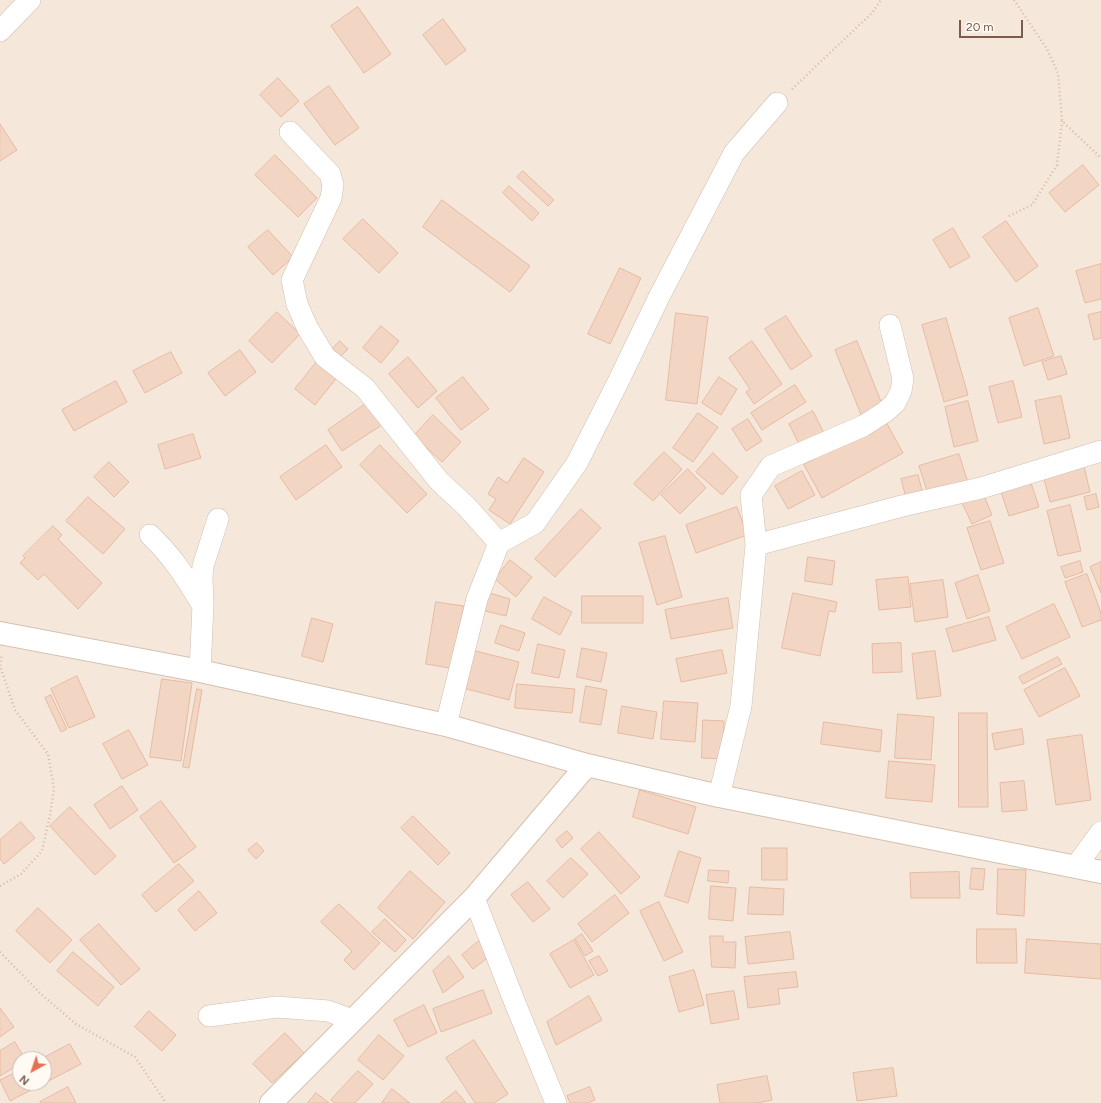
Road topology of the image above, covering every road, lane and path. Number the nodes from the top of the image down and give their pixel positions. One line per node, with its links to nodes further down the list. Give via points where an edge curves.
1 (30, 0): 4 (street)
2 (881, 0): 5 (path, via 872,13)
3 (1014, 0): 6 (path, via 1047,49 1058,73)
4 (0, 31)
5 (777, 103): 14 (street, via 734,153 577,463 535,523)
6 (1062, 121): 8 (path); 9 (path, via 1057,165 1032,205)
7 (290, 132): 14 (street, via 330,174 333,185 331,198 292,280 297,304 307,326 325,357 365,388 440,480)
8 (1101, 158)
9 (1010, 216)
10 (890, 325): 15 (street, via 903,379 895,403 863,426 770,466 751,495)
11 (1101, 451): 15 (street, via 981,488)
12 (218, 519): 16 (street, via 203,566)
13 (150, 535): 16 (street, via 167,551)
14 (499, 543): 19 (street, via 477,600)
15 (756, 545): 21 (street, via 741,706)
16 (203, 605): 18 (street)
17 (2, 634): 18 (street); 25 (path, via 0,666 15,710 48,754 54,788 42,851 21,874)
18 (200, 671): 19 (street)
19 (446, 725): 20 (street)
20 (587, 765): 21 (street); 26 (street)
21 (718, 796): 23 (street)
22 (1101, 832): 23 (street)
23 (1076, 866): 24 (street)
24 (1101, 872)
25 (0, 886)
26 (474, 898): 29 (street); 32 (street)
27 (0, 952): 30 (path, via 41,994 76,1024 135,1057)
28 (209, 1016): 29 (street, via 277,1007 328,1011)
29 (352, 1020): 31 (street)
30 (166, 1103)
31 (271, 1103)
32 (556, 1103)

